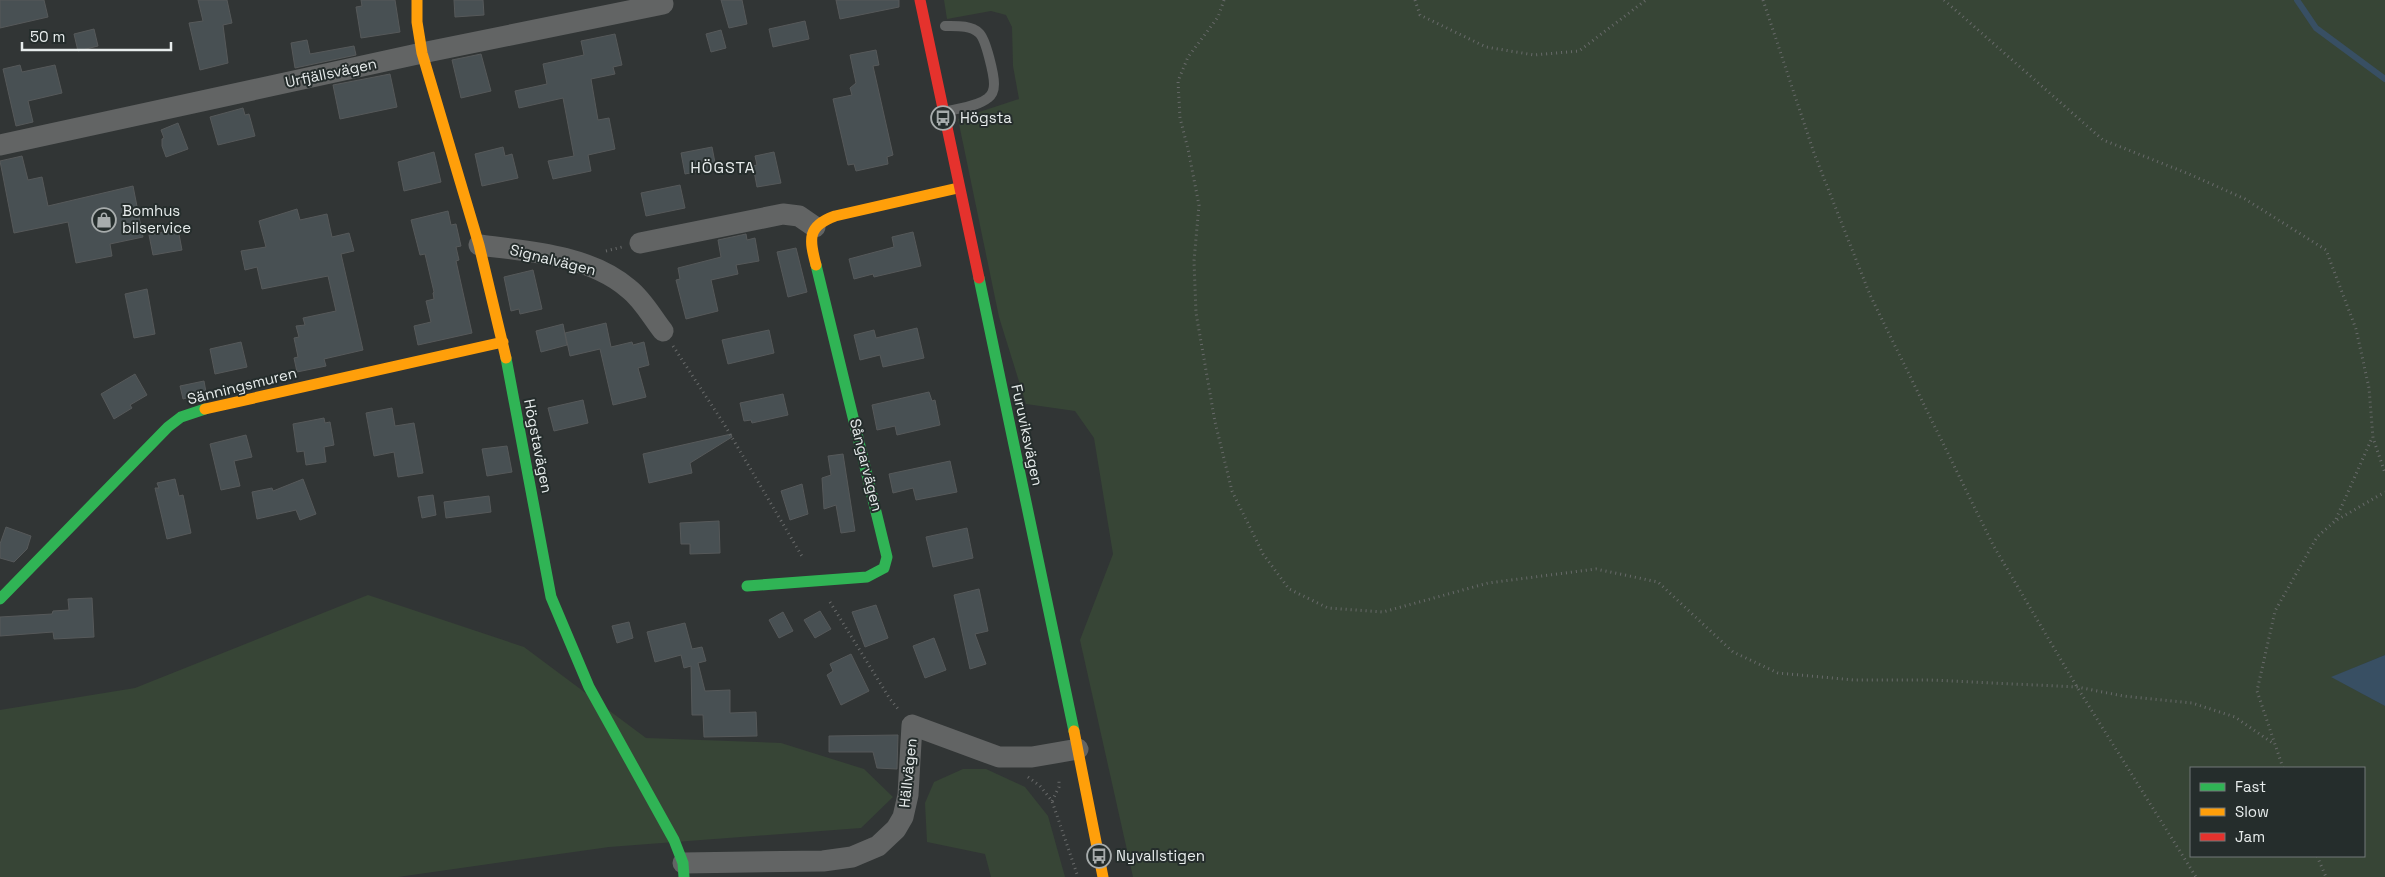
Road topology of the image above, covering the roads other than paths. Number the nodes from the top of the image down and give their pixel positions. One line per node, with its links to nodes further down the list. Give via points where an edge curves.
1 (417, 0): 5 (street, Högstavägen, via 416,22)
2 (920, 0): 6 (street, Furuviksvägen)
3 (663, 4): 5 (street, Urfjällsvägen)
4 (945, 26): 6 (lane, via 971,28 979,33 984,40 994,84 989,97 981,102)
5 (422, 53): 7 (street, Urfjällsvägen); 11 (street, Högstavägen)
6 (942, 112): 8 (street, Furuviksvägen)
7 (0, 144)
8 (958, 188): 9 (street, via 835,216); 16 (street, Furuviksvägen)
9 (815, 227): 10 (street, via 799,216 783,214); 14 (street, Sångarvägen, via 811,236 812,253 887,552 884,568 858,578)
10 (640, 242)
11 (479, 245): 12 (street, Signalvägen, via 557,258 612,276 639,298); 13 (street, Högstavägen)
12 (663, 331)
13 (503, 342): 15 (street, Sänningsmuren, via 194,411 181,417); 17 (street, Högstavägen, via 554,604 589,687 662,815)
14 (747, 586)
15 (0, 599)
16 (1078, 749): 17 (street, Hällvägen, via 1032,757 999,756 912,724 908,795 903,817 896,829 878,846 852,857 823,861); 18 (street, Furuviksvägen)
17 (683, 870)
18 (1103, 877)

